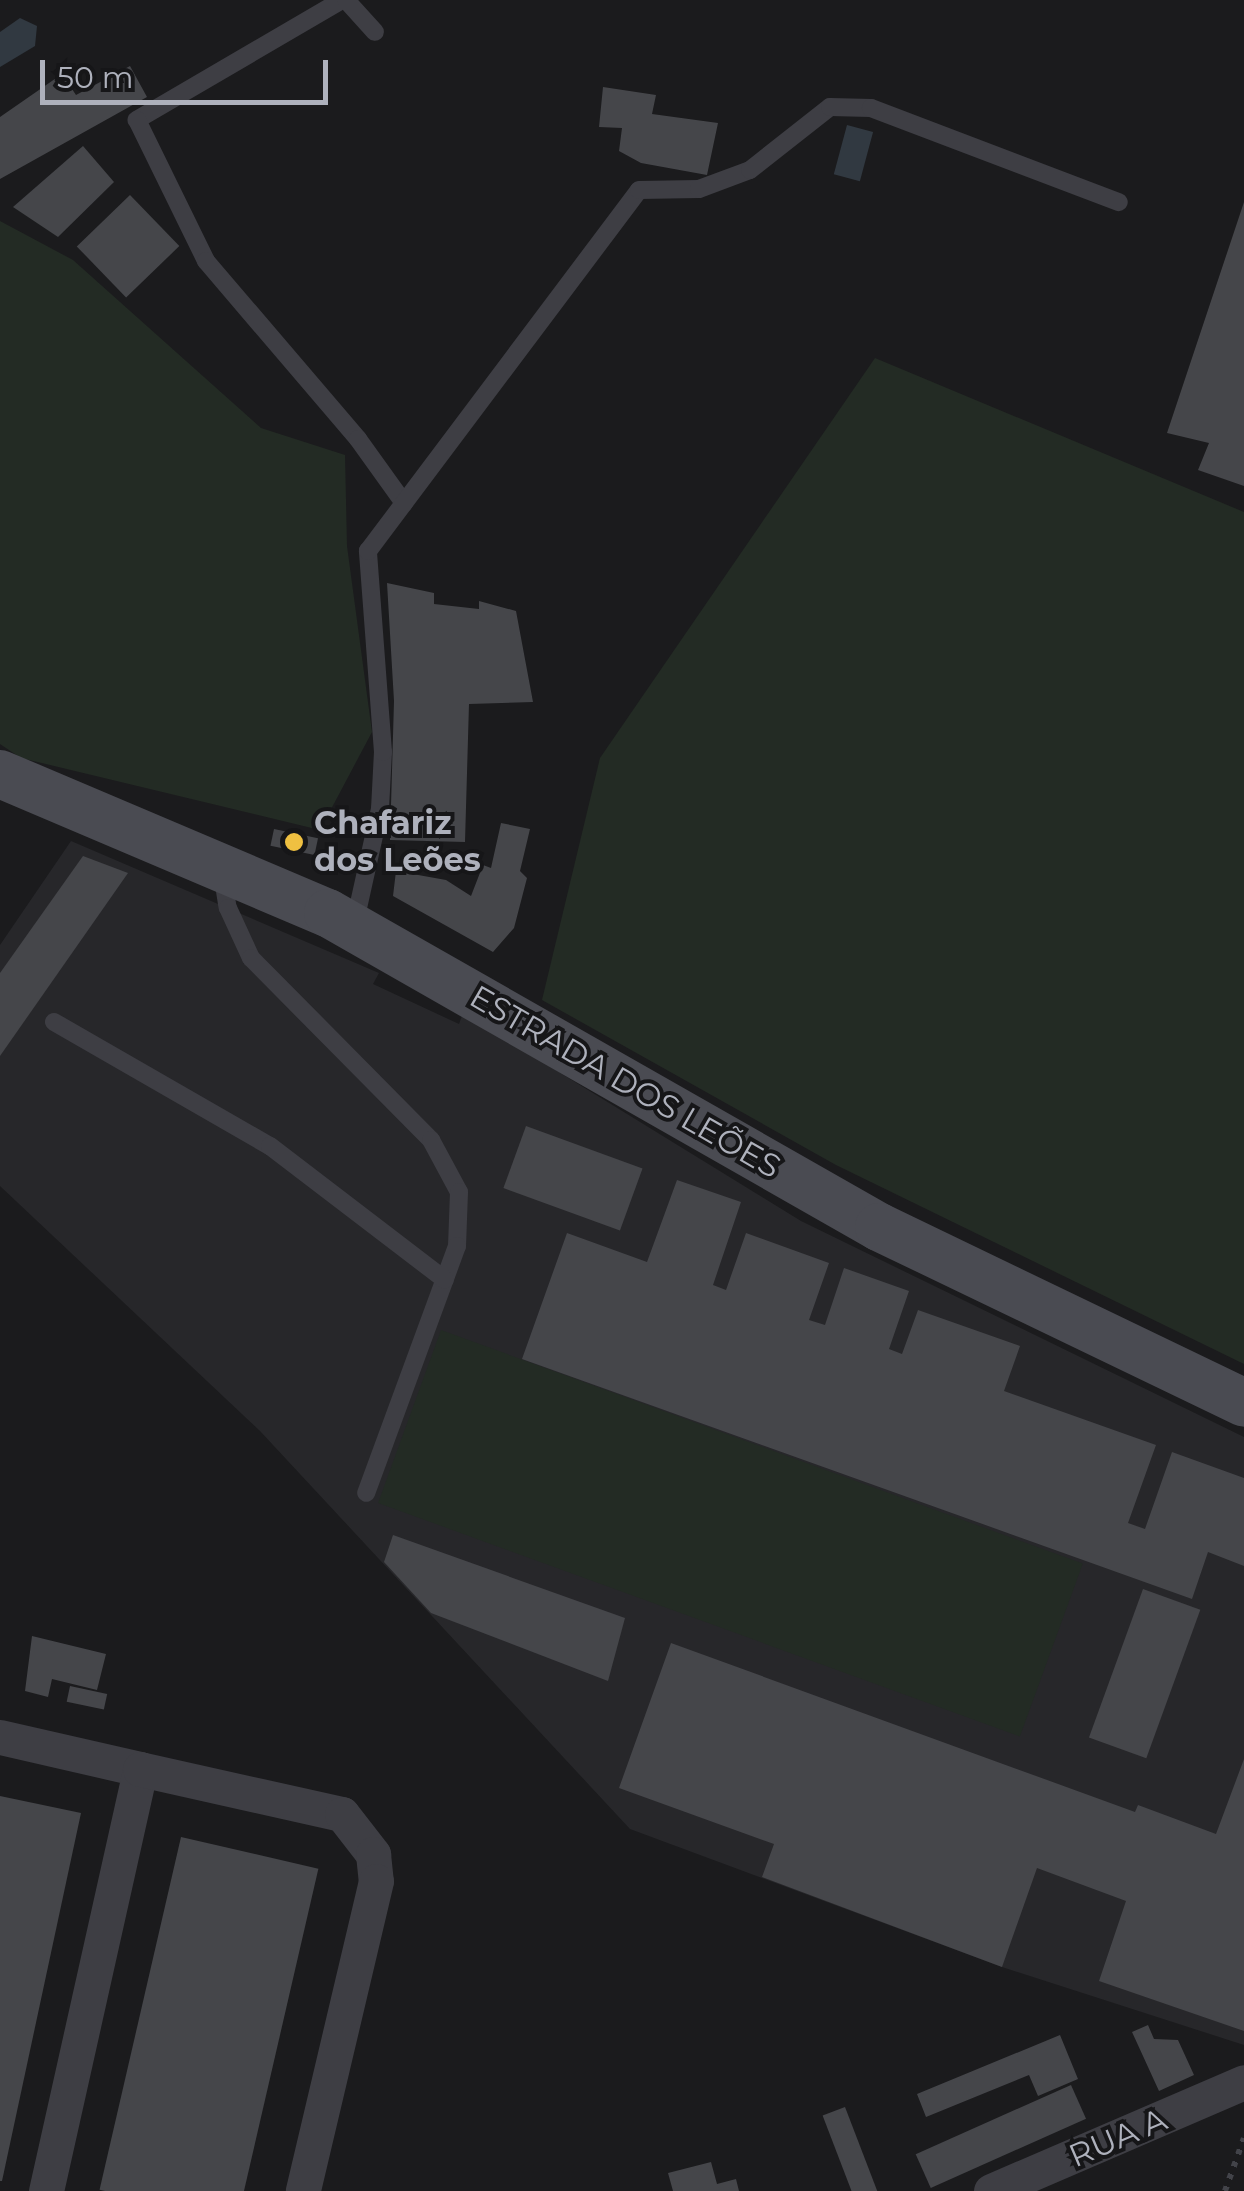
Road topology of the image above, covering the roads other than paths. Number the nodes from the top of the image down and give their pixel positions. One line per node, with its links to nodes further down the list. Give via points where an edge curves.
1 (344, 0): 2 (lane); 4 (lane, via 137,120 206,262)
2 (375, 32)
3 (1120, 202): 4 (lane, via 871,108 830,107 750,170 699,189 638,190)
4 (404, 504): 7 (lane, via 368,551 383,752 380,809)
5 (0, 774): 6 (main road, ESTRADA DOS LEÕES)
6 (222, 868): 7 (main road, ESTRADA DOS LEÕES); 9 (lane, via 228,908 251,958 431,1140 459,1192 457,1246)
7 (353, 927): 10 (main road, ESTRADA DOS LEÕES, via 879,1227)
8 (54, 1022): 9 (lane, via 270,1146)
9 (445, 1280): 11 (lane)
10 (1244, 1403)
11 (366, 1494)
12 (0, 1736): 13 (street)
13 (140, 1770): 15 (street); 16 (street, via 342,1814 362,1832 376,1881)
14 (1244, 2082): 17 (street, RUA A)
15 (46, 2191)
16 (303, 2191)
17 (990, 2191)

